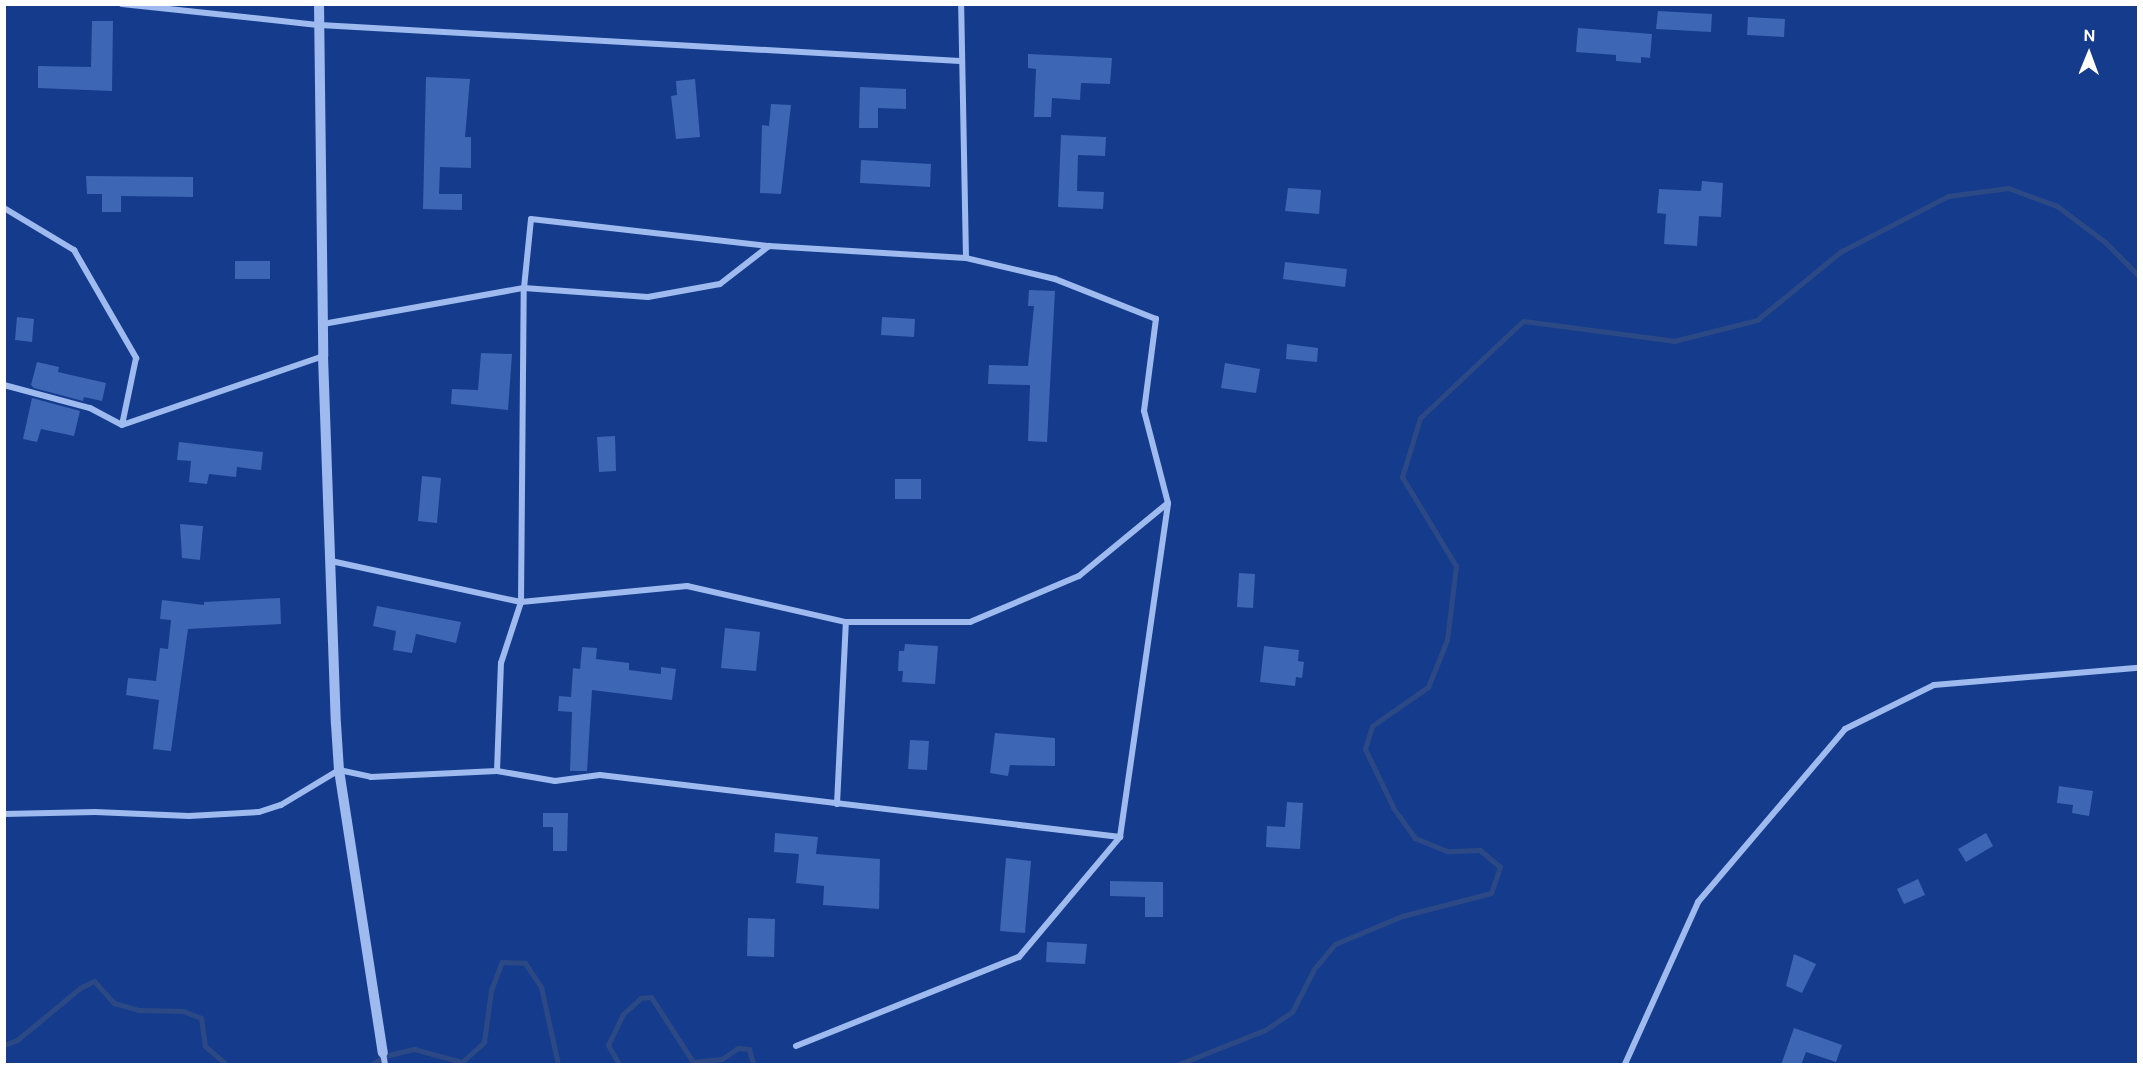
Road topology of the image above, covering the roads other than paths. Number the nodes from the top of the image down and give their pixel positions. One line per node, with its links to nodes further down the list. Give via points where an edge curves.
1 (122, 4): 4 (street)
2 (319, 4): 4 (street)
3 (961, 4): 5 (street)
4 (320, 25): 5 (street); 10 (street)
5 (960, 61): 8 (street)
6 (4, 207): 13 (street, via 74,250 136,358)
7 (769, 246): 8 (street); 9 (street, via 720,284 689,290 648,297); 9 (street, via 531,219)
8 (966, 258): 14 (street, via 1055,279 1156,319 1144,411)
9 (524, 288): 10 (street); 16 (street)
10 (322, 324): 11 (street)
11 (323, 356): 13 (street); 15 (street)
12 (4, 385): 13 (street, via 90,408)
13 (122, 425)
14 (1168, 503): 17 (street, via 1079,576 970,622); 23 (street)
15 (331, 561): 16 (street); 19 (street)
16 (521, 602): 17 (street, via 687,586); 20 (street, via 501,663)
17 (846, 622): 21 (street)
18 (2139, 668): 27 (street, via 1934,685 1845,729 1698,902)
19 (339, 770): 20 (street, via 371,777); 22 (street, via 281,805 260,812 189,816); 25 (street)
20 (497, 771): 21 (street, via 555,782 600,775)
21 (837, 804): 23 (street)
22 (4, 814)
23 (1120, 837): 24 (street, via 1019,957)
24 (796, 1046)
25 (383, 1053): 26 (street)
26 (385, 1065)
27 (1625, 1065)

